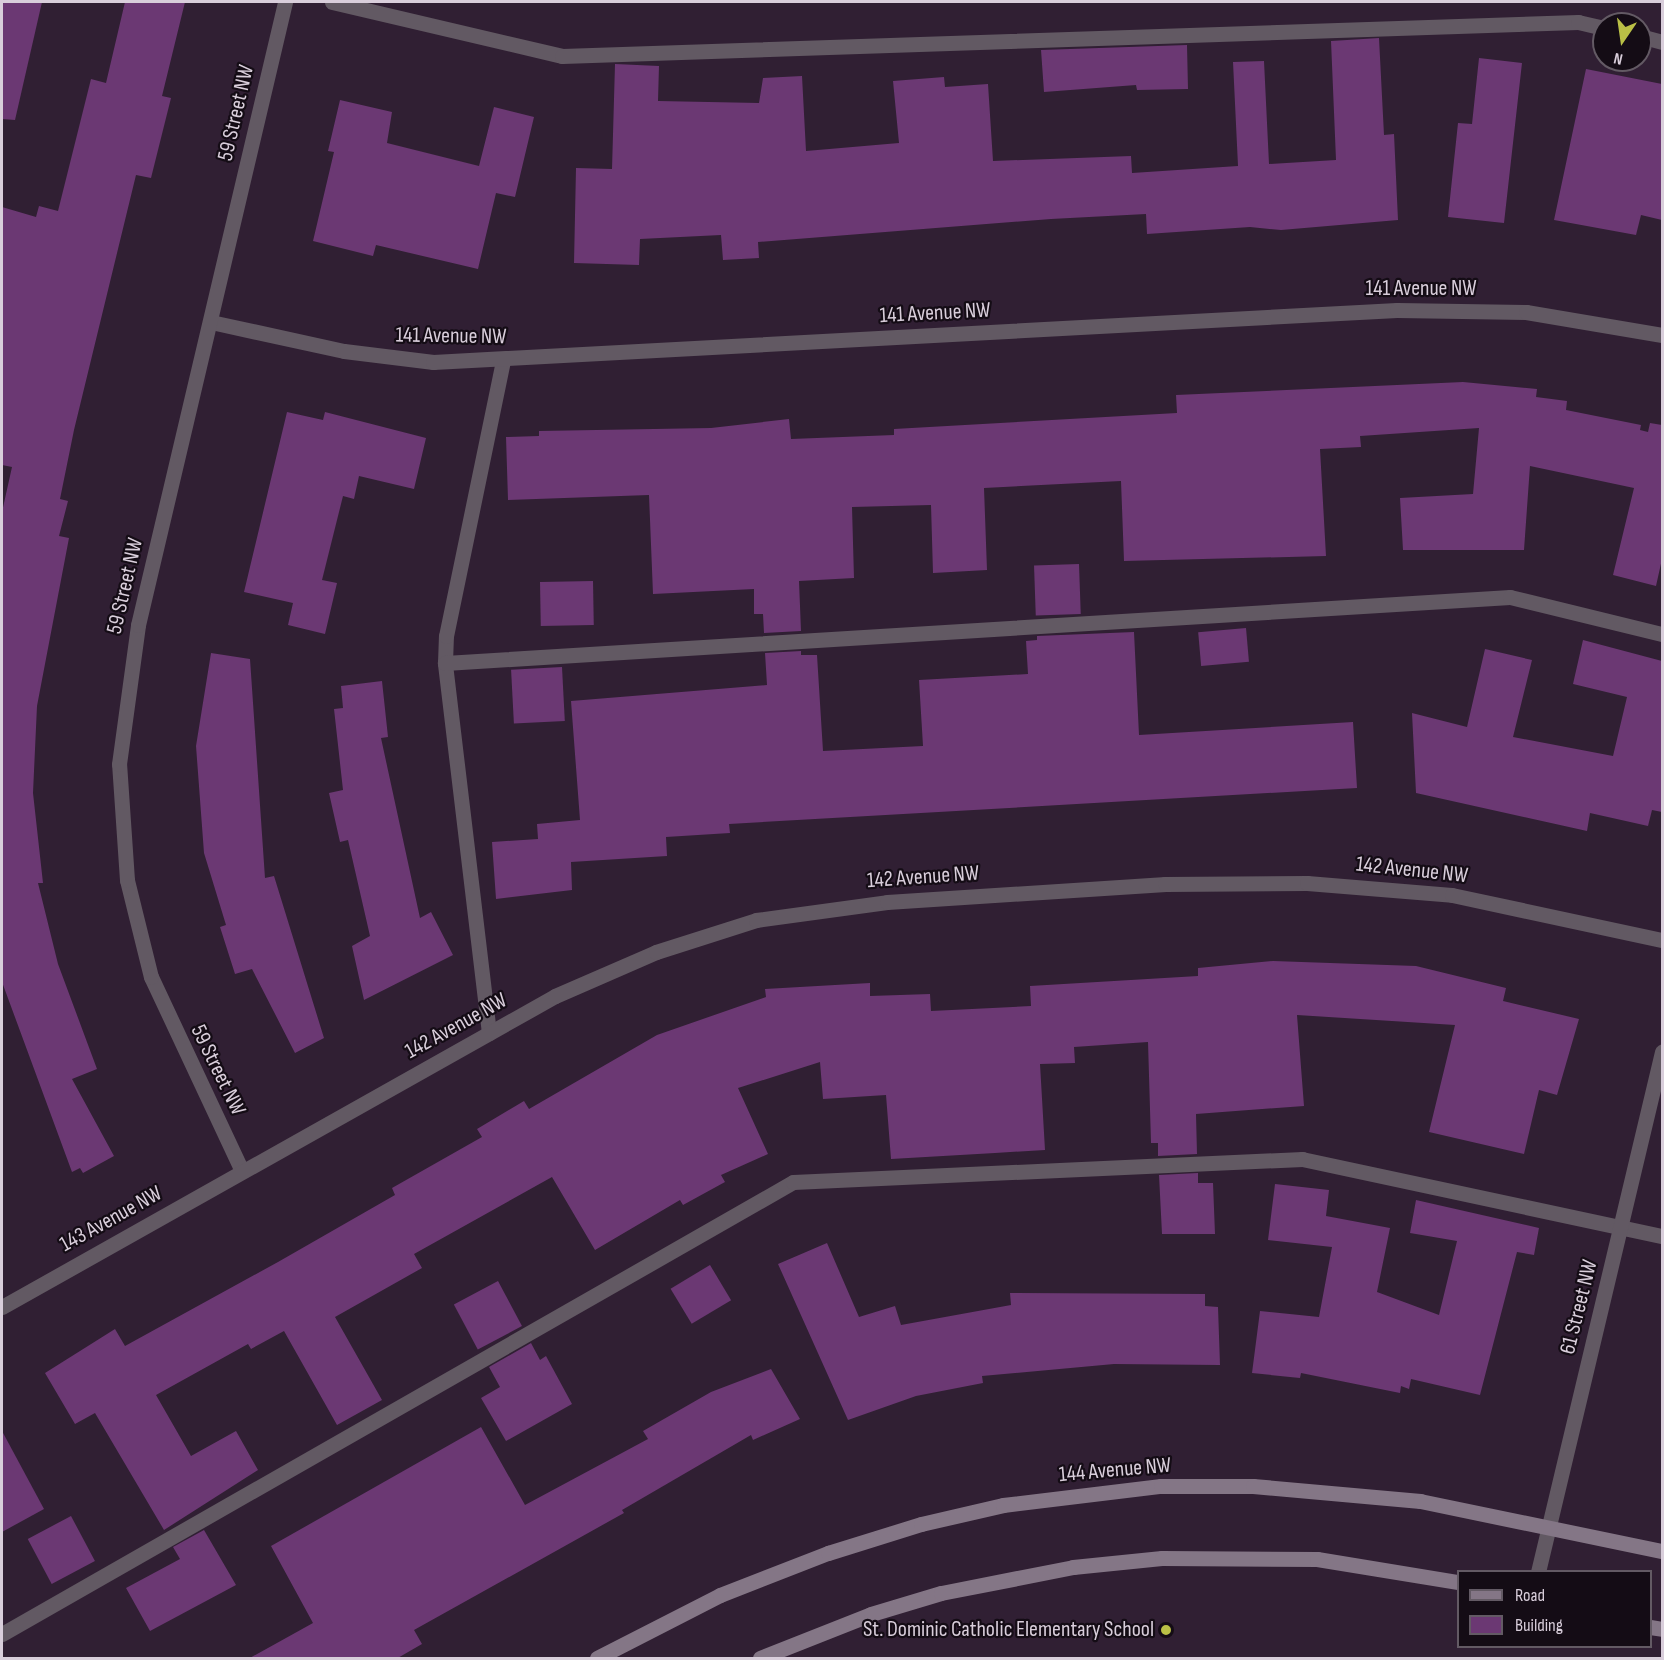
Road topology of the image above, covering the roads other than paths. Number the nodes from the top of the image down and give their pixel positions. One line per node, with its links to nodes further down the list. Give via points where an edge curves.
1 (285, 2): 4 (street, 59 Street NW)
2 (332, 2): 3 (street, via 562,56 1578,22)
3 (1592, 25)
4 (211, 322): 6 (street, 141 Avenue NW, via 388,358); 12 (street, 59 Street NW, via 131,667 119,764 121,824 127,880 151,978)
5 (1662, 335): 6 (street, 141 Avenue NW, via 1526,312 1397,310)
6 (503, 361): 8 (street, via 446,636)
7 (1662, 634): 8 (street, via 1510,597)
8 (445, 663): 10 (street)
9 (1662, 940): 10 (street, 142 Avenue NW, via 1520,906 1386,887 1166,884 887,902 816,908 702,936 601,975)
10 (489, 1033): 12 (street, 142 Avenue NW)
11 (1662, 1052): 13 (street, 61 Street NW)
12 (242, 1171): 15 (street, 143 Avenue NW)
13 (1622, 1227): 14 (street); 16 (street, 61 Street NW); 20 (street, via 1302,1159 793,1182)
14 (1662, 1236)
15 (2, 1307)
16 (1549, 1525): 17 (street, 144 Avenue NW); 18 (street, 61 Street NW); 21 (street, 144 Avenue NW, via 1420,1501 1253,1486 1161,1486 1045,1499 921,1524 828,1553 720,1595)
17 (1662, 1551)
18 (1538, 1570)
19 (1457, 1582): 22 (street, via 1306,1559 1161,1558 1073,1567 941,1593 871,1614)
20 (2, 1634)
21 (597, 1659)
22 (760, 1659)

